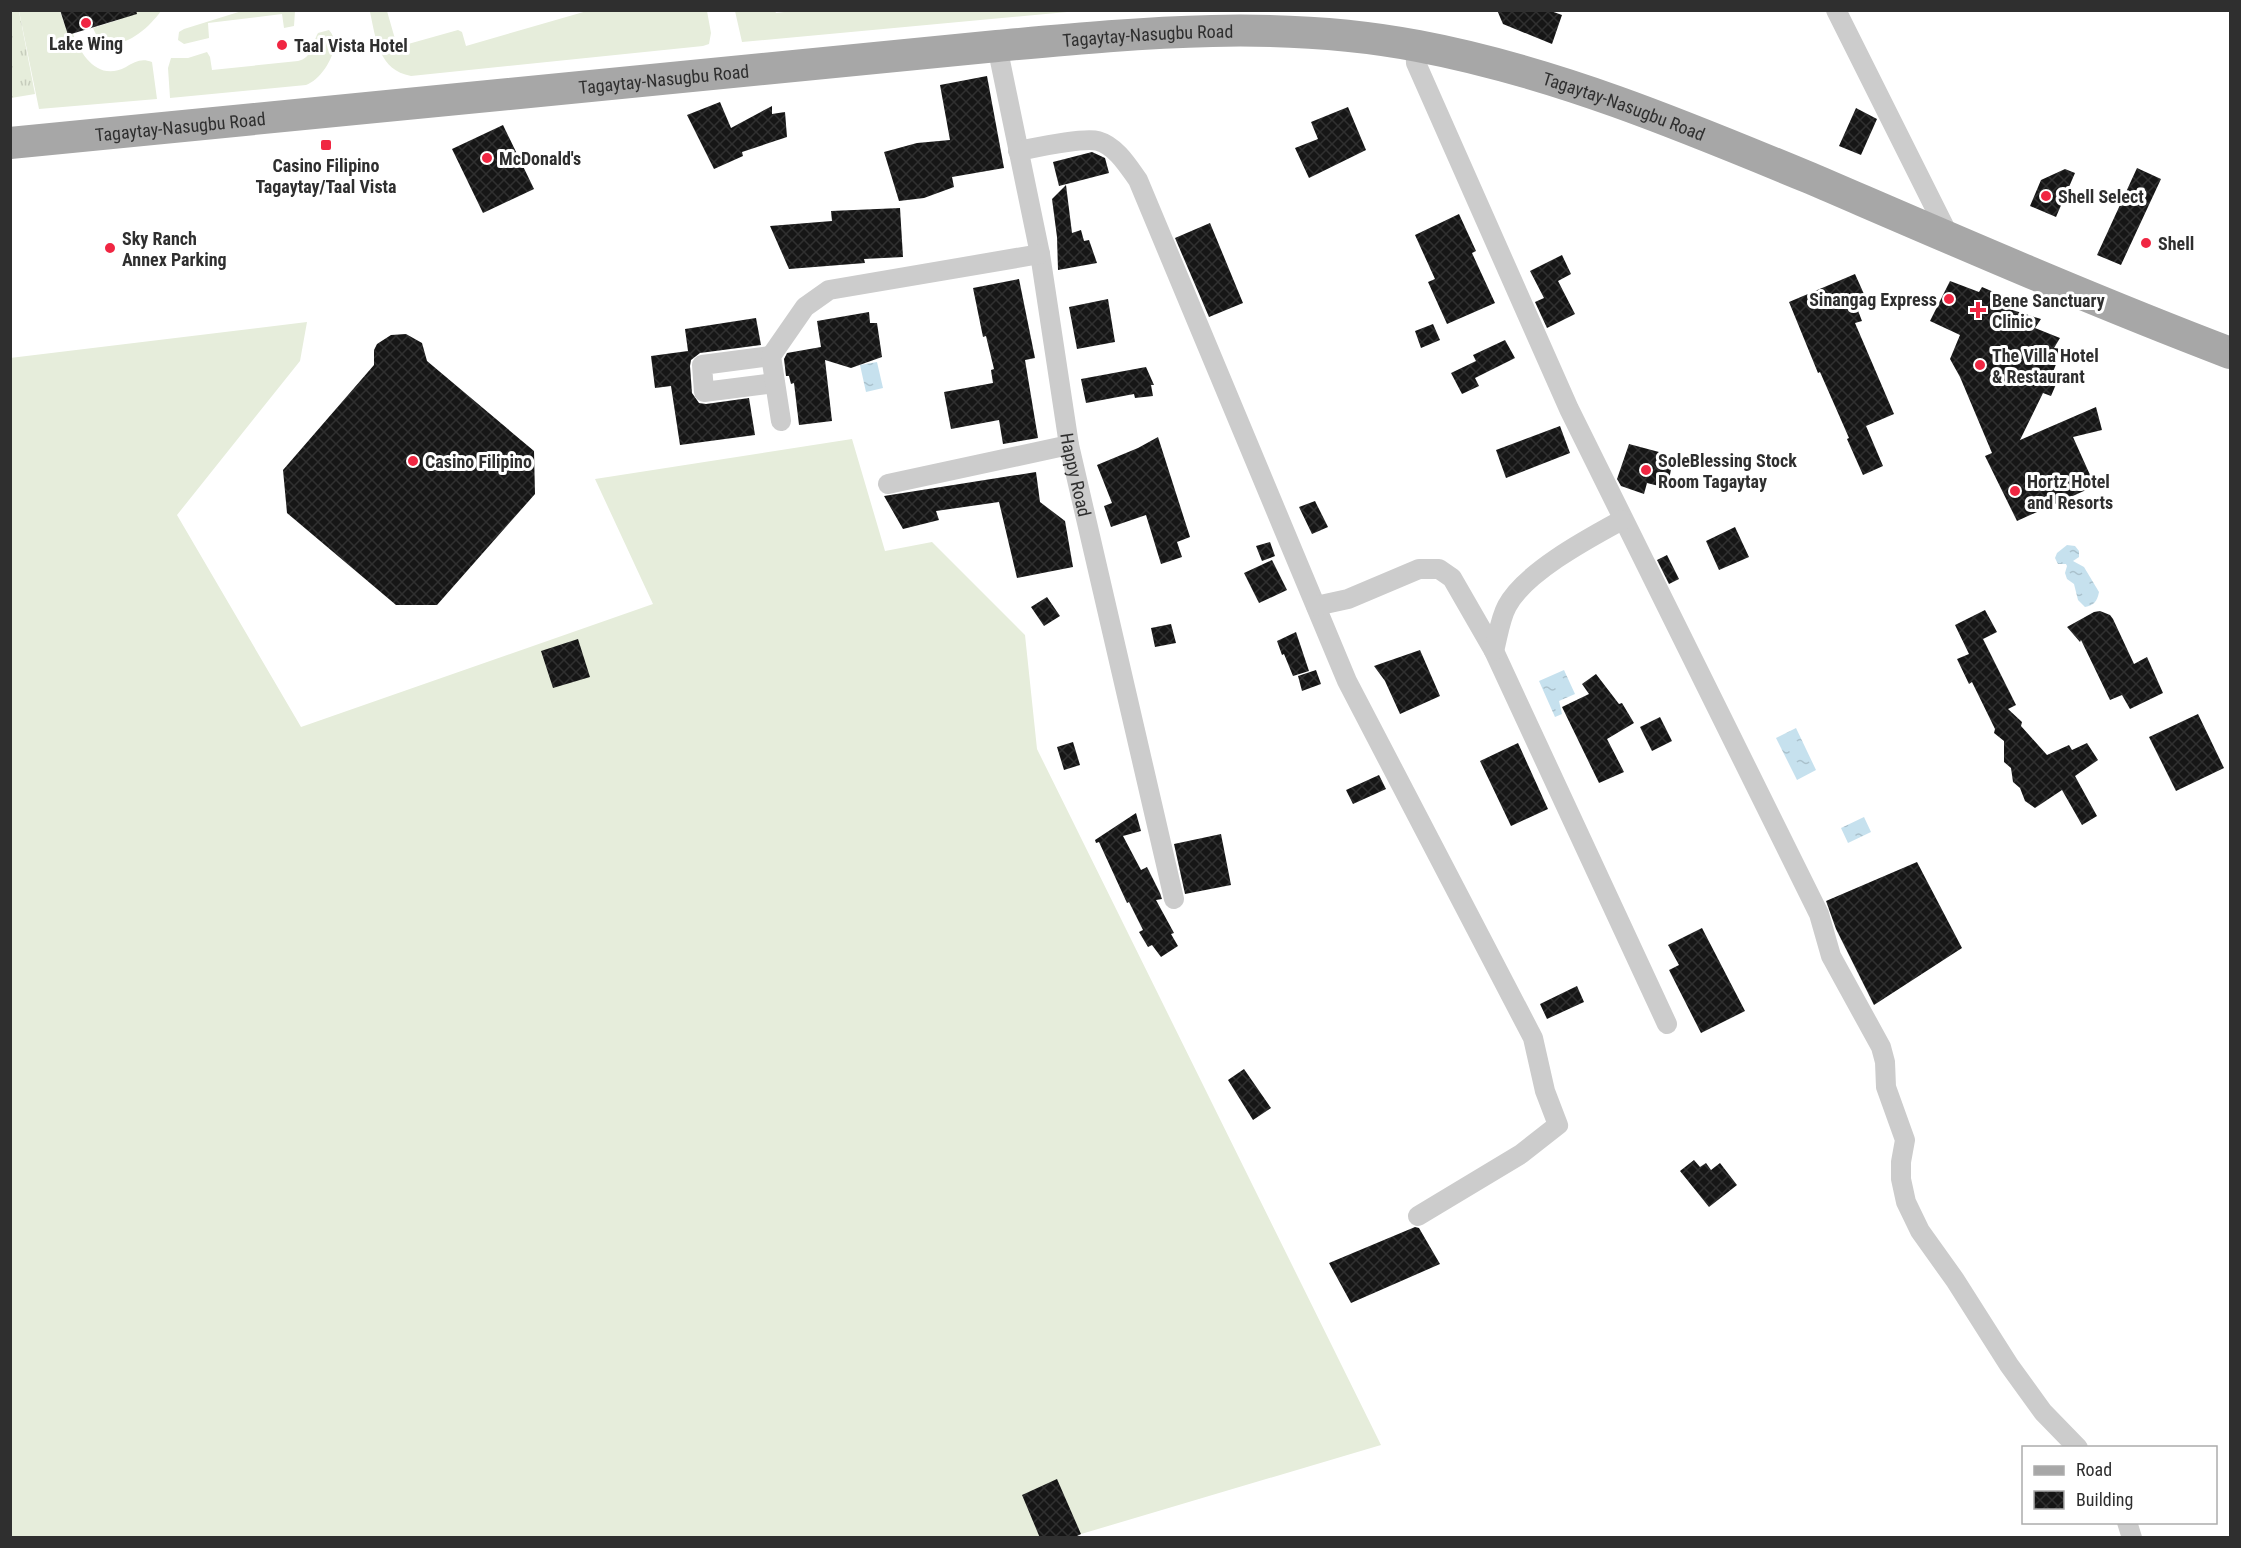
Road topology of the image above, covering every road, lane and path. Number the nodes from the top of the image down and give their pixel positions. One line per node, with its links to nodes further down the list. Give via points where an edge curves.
1 (1836, 10): 6 (street)
2 (1414, 45): 3 (main road, Tagaytay-Nasugbu Road, via 1310,33 1230,30); 6 (main road, Tagaytay-Nasugbu Road, via 1513,68 1614,100); 14 (street, via 1416,63)
3 (997, 46): 4 (main road, Tagaytay-Nasugbu Road); 5 (street, Happy Road)
4 (10, 143)
5 (1018, 151): 7 (street, Happy Road); 15 (street, via 1098,140 1118,154 1138,180)
6 (1950, 238): 8 (main road, Tagaytay-Nasugbu Road)
7 (1040, 254): 9 (street, via 830,290 804,307); 12 (street, Happy Road)
8 (2226, 347)
9 (771, 356): 10 (street); 10 (street, via 702,365 704,392)
10 (775, 383): 11 (street)
11 (781, 421)
12 (1069, 445): 13 (street); 17 (street, Happy Road)
13 (888, 484)
14 (1622, 520): 16 (street, via 1581,543 1518,591 1506,607); 20 (street, via 1818,914 1831,957 1881,1047 1886,1062 1886,1087 1905,1140 1901,1179 1906,1202 2009,1365 2043,1412)
15 (1316, 606): 16 (street, via 1348,599 1419,568 1439,569 1452,578); 19 (street, via 1347,681 1533,1038 1545,1091 1558,1125 1521,1154)
16 (1494, 651): 18 (street)
17 (1174, 899)
18 (1667, 1024)
19 (1418, 1216)
20 (2076, 1446)

